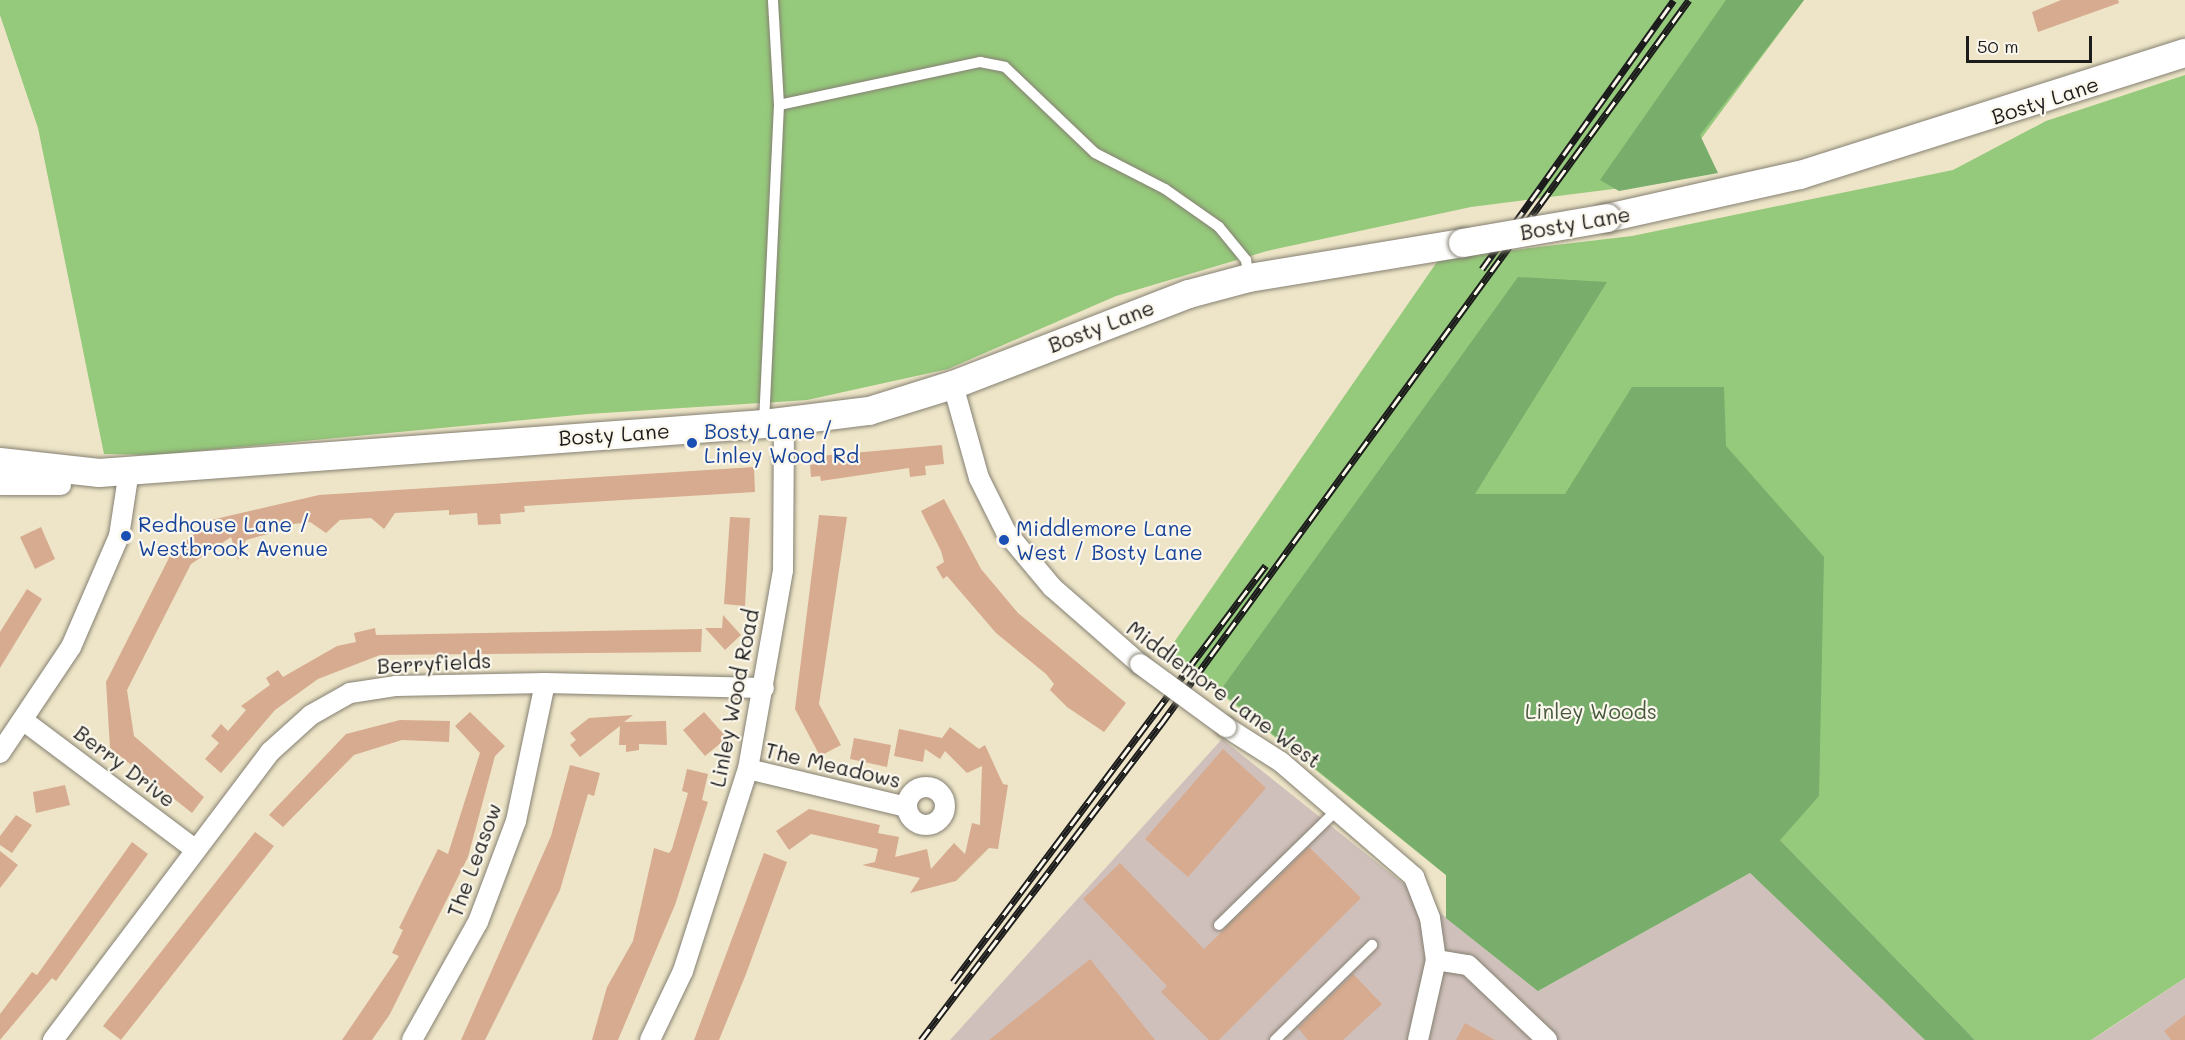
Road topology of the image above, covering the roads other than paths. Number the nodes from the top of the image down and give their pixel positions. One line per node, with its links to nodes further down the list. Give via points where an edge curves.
1 (773, 0): 3 (lane)
2 (2185, 53): 4 (main road, Bosty Lane, bridge, via 1800,175 1607,218)
3 (779, 105): 4 (lane, via 980,62 1005,67 1095,153 1165,189 1219,227 1246,260); 6 (lane)
4 (1249, 279): 5 (main road, Bosty Lane, via 1132,313)
5 (953, 385): 6 (main road, Bosty Lane, via 869,411); 17 (street, Middlemore Lane West, bridge, via 979,478 1006,532 1052,587 1140,664 1281,762)
6 (774, 423): 8 (main road, Bosty Lane); 12 (street, Linley Wood Road, via 783,570)
7 (0, 462): 8 (main road, Bosty Lane, via 99,473)
8 (129, 471): 13 (street, via 119,536 101,579 71,647)
9 (0, 485): 10 (street)
10 (61, 485)
11 (545, 683): 12 (street, Berryfields); 18 (street, Berryfields, via 396,686 350,693 311,716 270,752); 23 (street, The Leasow, via 505,851 478,922)
12 (764, 688): 15 (street, Linley Wood Road)
13 (24, 721): 14 (street); 18 (street, Berry Drive)
14 (0, 753)
15 (748, 770): 16 (street, The Meadows); 24 (street, Linley Wood Road, via 683,971)
16 (906, 807)
17 (1338, 809): 19 (lane); 21 (street, Middlemore Lane West, via 1414,877 1430,918)
18 (196, 850): 22 (street, Berryfields)
19 (1220, 925)
20 (1372, 945): 25 (lane)
21 (1436, 960): 26 (street, Middlemore Lane West); 27 (street, via 1468,965)
22 (53, 1040)
23 (412, 1040)
24 (650, 1040)
25 (1275, 1040)
26 (1418, 1040)
27 (1547, 1040)

